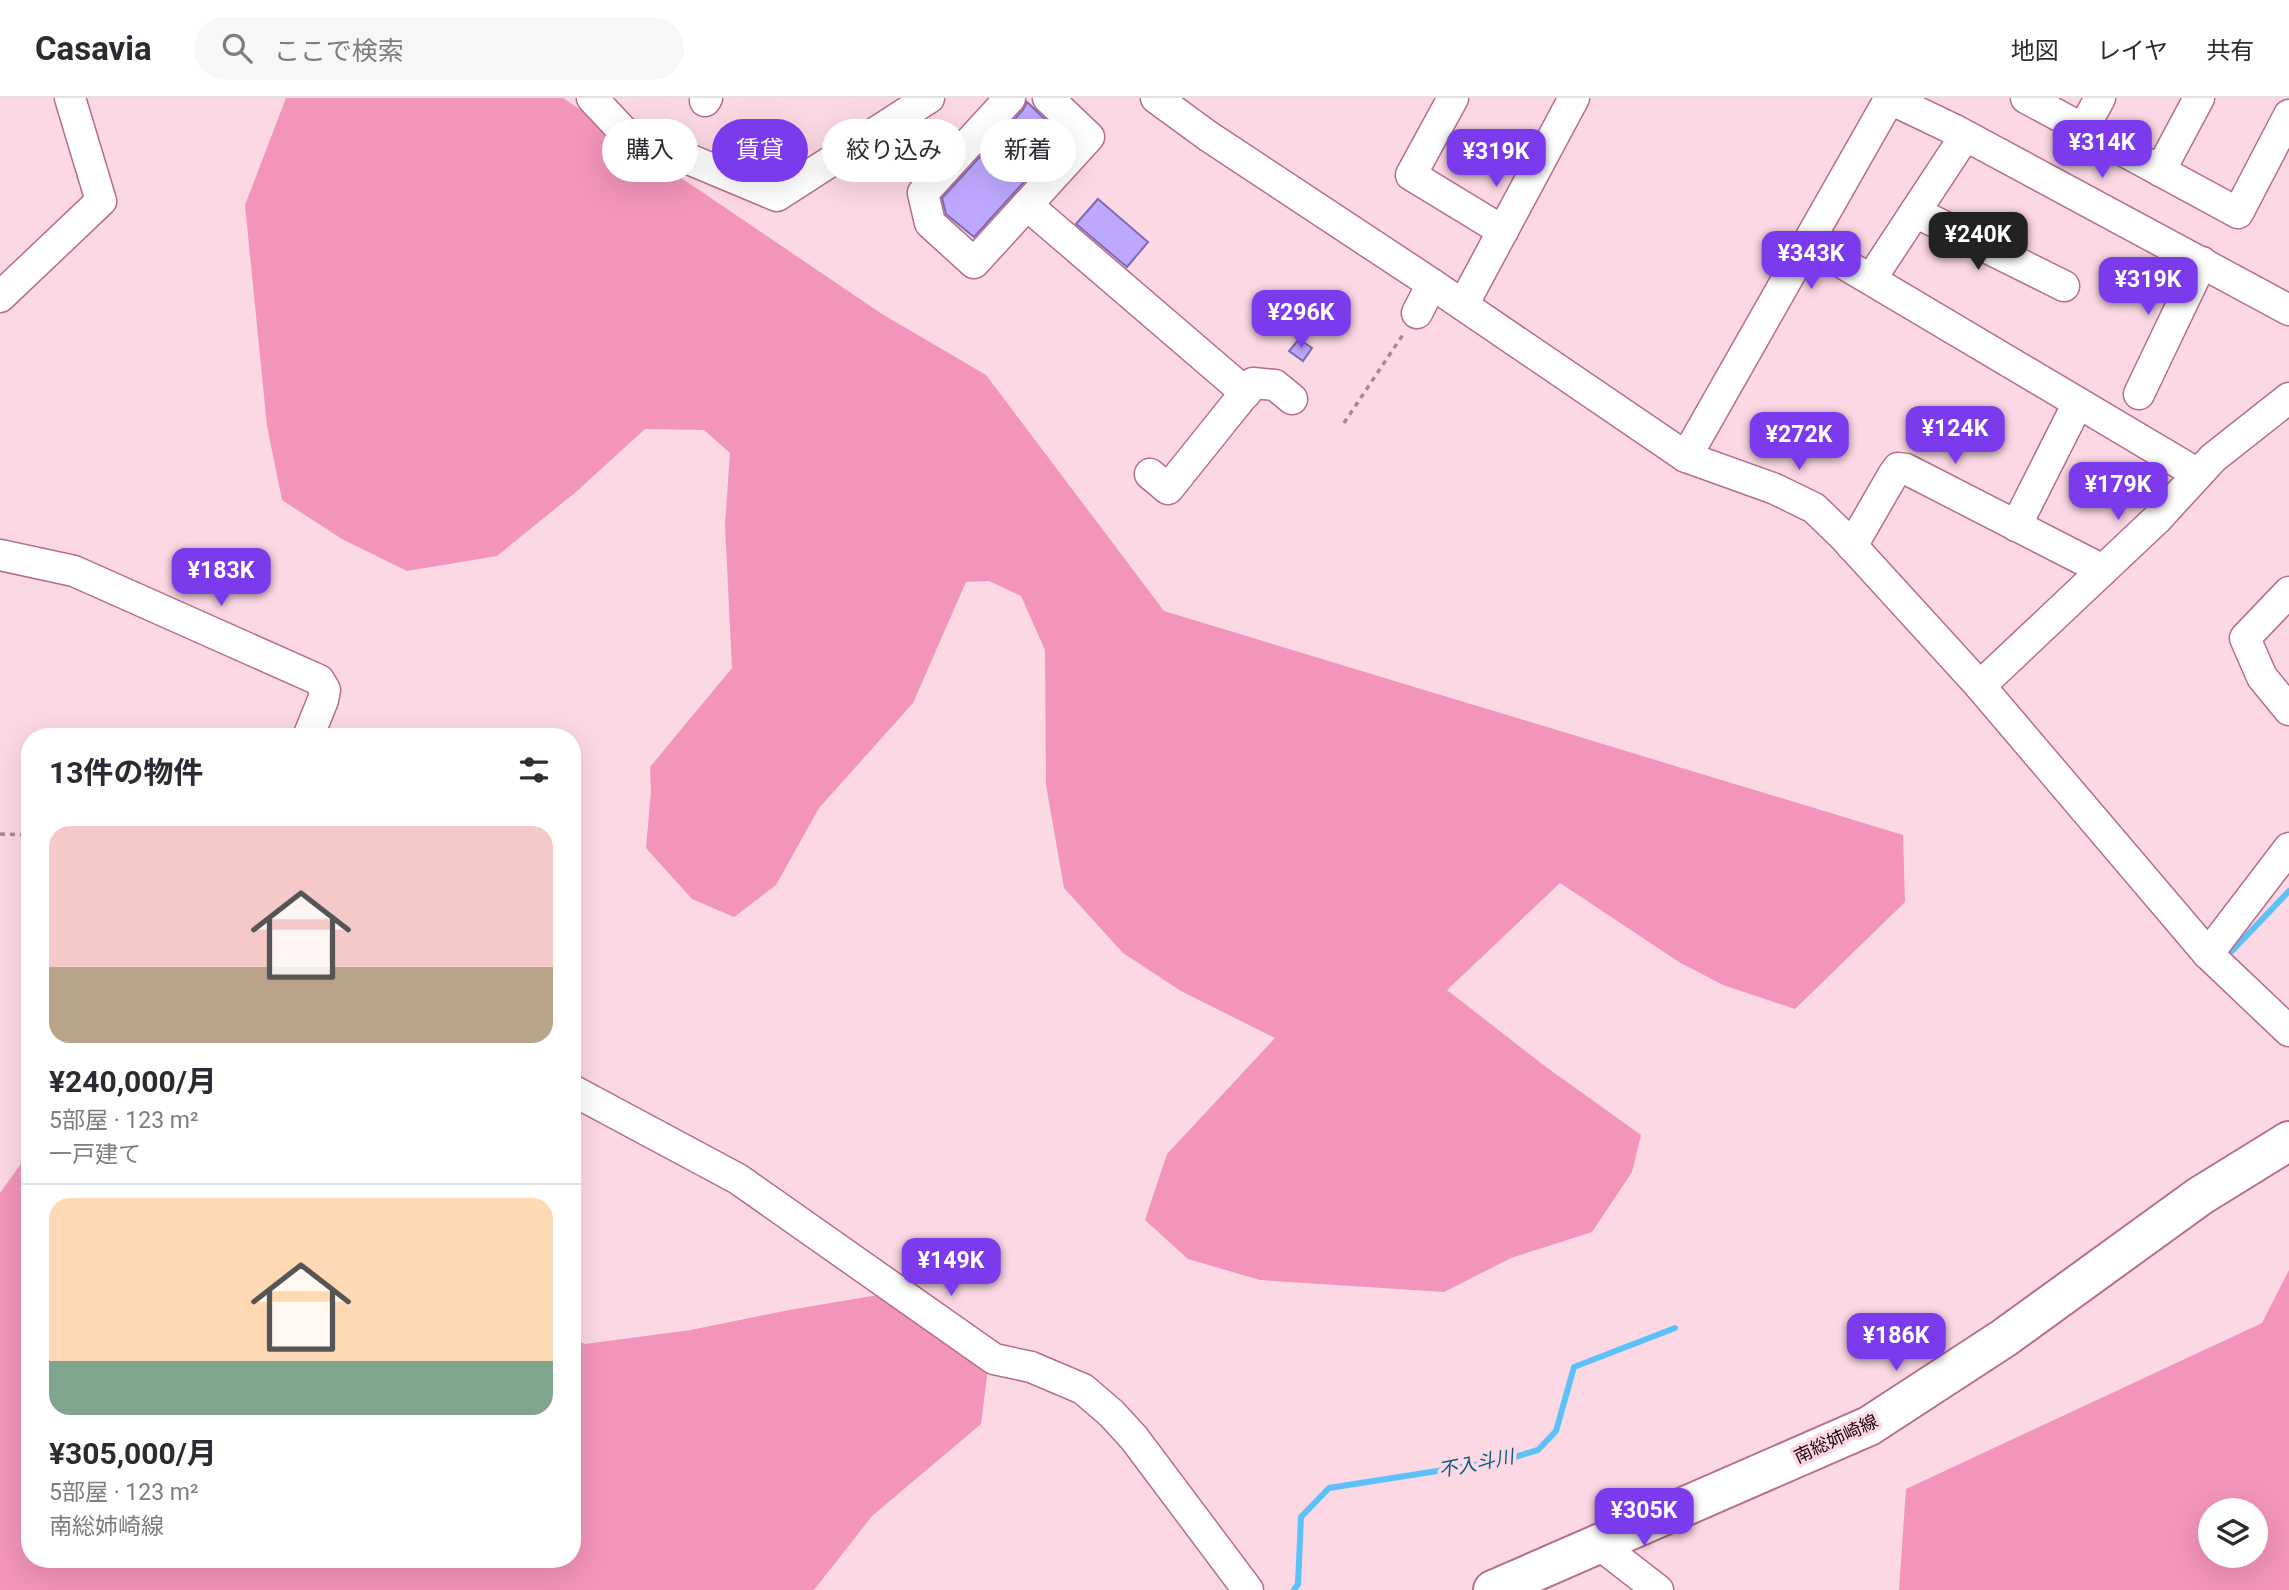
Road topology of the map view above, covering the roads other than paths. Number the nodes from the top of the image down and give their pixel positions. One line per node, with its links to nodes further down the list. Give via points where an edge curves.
1 (70, 98): 25 (street, via 101,201)
2 (592, 98): 3 (street, via 624,132 777,196)
3 (929, 98)
4 (1010, 98): 17 (street, via 923,193 930,223 974,263)
5 (1048, 98): 17 (street, via 1089,137)
6 (1156, 98): 23 (street)
7 (1453, 98): 19 (street, via 1411,175)
8 (1574, 98): 19 (street)
9 (1889, 98): 15 (street); 20 (street)
10 (2026, 98): 14 (street)
11 (2099, 98): 14 (street)
12 (2199, 98): 16 (street)
13 (2289, 115): 16 (street, via 2238,213)
14 (2083, 129): 16 (street)
15 (1965, 136): 18 (street); 21 (street)
16 (2160, 171)
17 (1027, 205): 30 (street)
18 (1915, 212): 22 (street); 24 (street)
19 (1503, 231): 26 (street)
20 (1809, 243): 22 (street); 34 (street)
21 (2202, 262): 27 (street); 31 (street)
22 (1871, 279): 33 (street)
23 (1432, 284): 26 (street); 28 (street)
24 (2064, 286)
25 (0, 297)
26 (1463, 305): 34 (street)
27 (2289, 310)
28 (1417, 313)
29 (1284, 384): 30 (street, via 1253,383)
30 (1246, 393): 35 (street, via 1168,489)
31 (2138, 394)
32 (2289, 398): 36 (street)
33 (2078, 403): 36 (street); 37 (street)
34 (1686, 457): 38 (street, via 1775,488 1814,508)
35 (1150, 474)
36 (2198, 474): 40 (street)
37 (2016, 526): 38 (street, via 1898,468); 40 (street)
38 (1852, 546): 42 (street)
39 (0, 555): 44 (street, via 74,571 319,680 325,690)
40 (2103, 570): 42 (street)
41 (2286, 599): 43 (street, via 2245,638 2262,677)
42 (1980, 686): 46 (street)
43 (2289, 710)
44 (311, 728)
45 (2289, 848): 46 (street)
46 (2208, 954): 47 (street)
47 (2289, 1031)
48 (581, 1095): 51 (street, via 738,1179 994,1359 1031,1367 1083,1390 1134,1438)
49 (2289, 1141): 50 (main road, 南総姉崎線, via 2200,1196 2004,1338 1870,1426)
50 (1600, 1545): 52 (main road, 南総姉崎線); 53 (street)
51 (1248, 1590)
52 (1493, 1590)
53 (1658, 1590)

